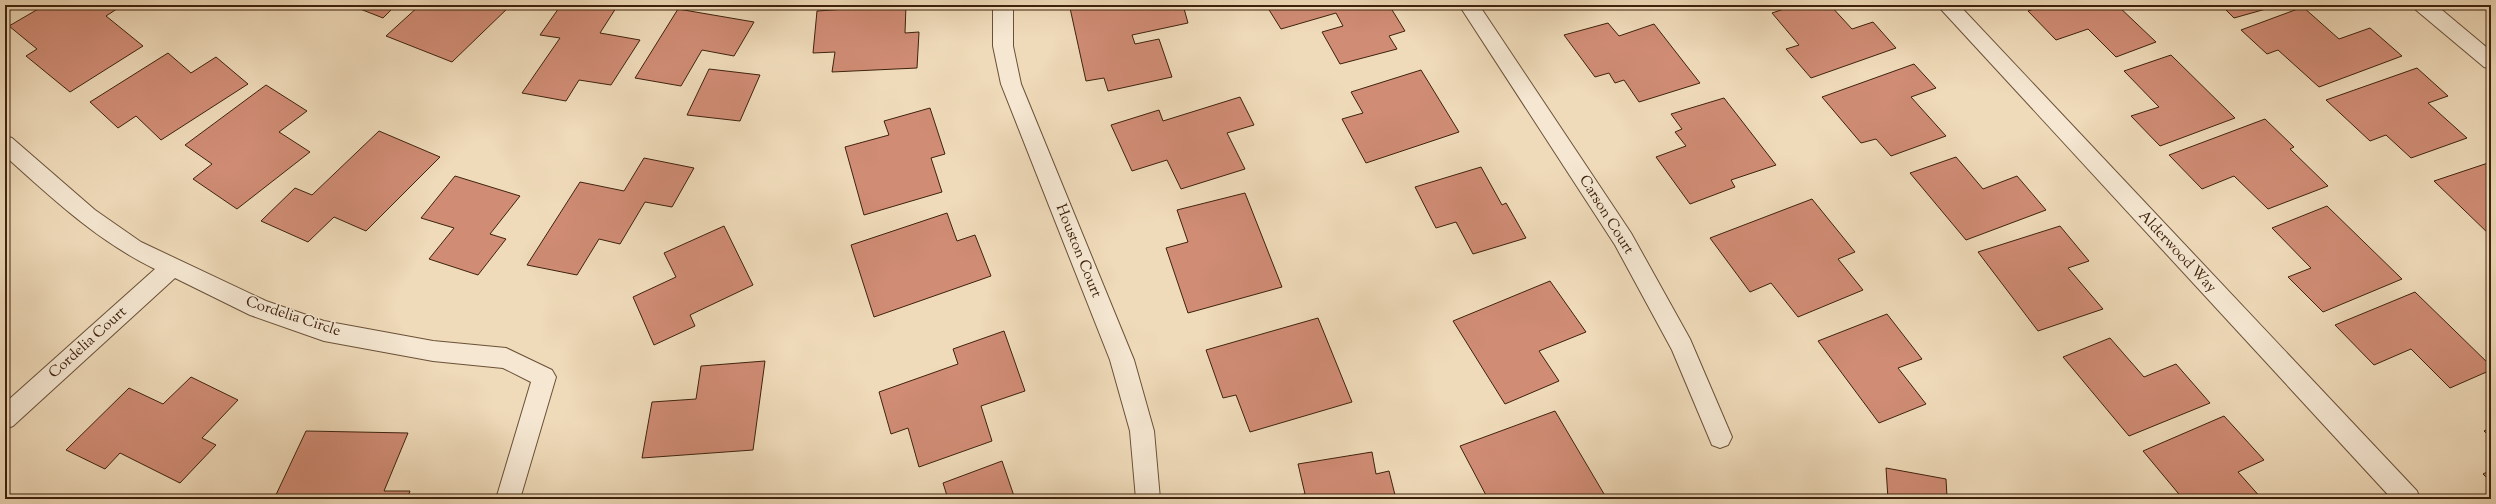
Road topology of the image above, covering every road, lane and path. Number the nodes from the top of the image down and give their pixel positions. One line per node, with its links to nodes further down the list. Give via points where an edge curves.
1 (1003, 5): 11 (street, Houston Court, via 1003,46 1012,84 1122,360 1142,431)
2 (1469, 5): 9 (street, Carson Court, via 1623,239 1682,346)
3 (1946, 5): 12 (street, Alderwood Way)
4 (2423, 5): 5 (street)
5 (2491, 62)
6 (5, 144): 7 (street, Cordelia Circle, via 87,216 133,248)
7 (171, 268): 8 (street, Cordelia Court); 10 (street, Cordelia Circle, via 258,308 324,331 433,351 506,358 544,377)
8 (5, 418)
9 (1720, 437)
10 (508, 499)
11 (1148, 499)
12 (2408, 499)

